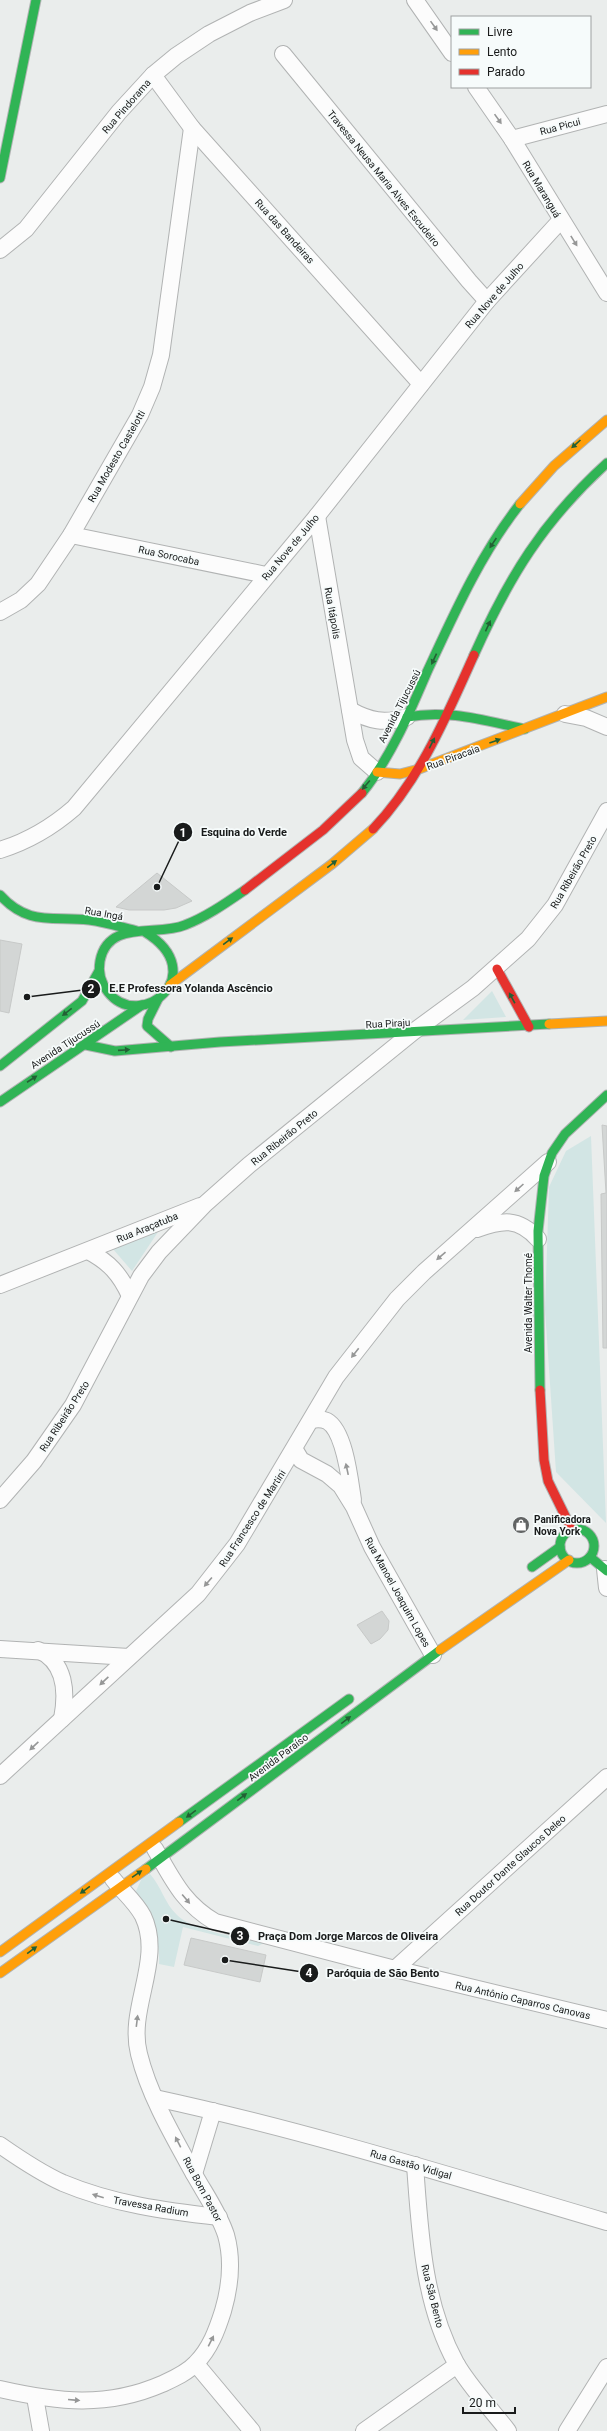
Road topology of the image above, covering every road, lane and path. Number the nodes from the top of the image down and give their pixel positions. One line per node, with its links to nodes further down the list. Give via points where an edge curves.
1 (36, 0): 11 (street)
2 (284, 0): 6 (street, Rua Pindorama, via 250,13 209,34)
3 (416, 0): 4 (street, one-way to 4)
4 (451, 52)
5 (283, 54): 15 (street, Travessa Neusa Maria Alves Escudeiro)
6 (153, 75): 9 (street, Rua das Bandeiras); 13 (street, Rua Pindorama, via 119,112 26,229)
7 (477, 88): 10 (street, Rua Maranguá, one-way to 10)
8 (607, 114): 10 (street, Rua Picui)
9 (192, 128): 16 (street, Rua das Bandeiras); 20 (street, Rua Modesto Castelotti, via 161,355 152,387 140,416)
10 (512, 139): 12 (street, Rua Maranguá)
11 (0, 178)
12 (561, 220): 14 (street, Rua Maranguá, one-way to 14); 15 (street, Rua Nove de Julho)
13 (0, 250)
14 (607, 293)
15 (487, 300): 16 (street, Rua Nove de Julho)
16 (421, 384): 19 (street, Rua Nove de Julho)
17 (607, 420): 27 (street, Avenida Tijucussú, one-way to 27, via 562,457 538,483 497,536 466,590)
18 (607, 463): 25 (street, Avenida Tijucussú, one-way to 18, via 516,570 539,535 568,500)
19 (317, 516): 21 (street, Rua Nove de Julho); 24 (street, Rua Itápolis)
20 (71, 535): 21 (street, Rua Sorocaba); 22 (street, Rua Modesto Castelotti, via 38,584 21,600)
21 (266, 575): 34 (street, Rua Nove de Julho, via 74,808 52,827 25,842)
22 (0, 612)
23 (607, 697): 26 (street, Rua Piracaia)
24 (350, 710): 27 (street, via 378,722 391,722); 31 (street, Rua Itápolis, via 361,758 368,767)
25 (447, 713): 27 (street); 29 (street); 30 (street, Avenida Tijucussú, one-way to 25)
26 (566, 714): 28 (street, via 586,718); 29 (street, Rua Piracaia)
27 (407, 717): 31 (street, Avenida Tijucussú)
28 (607, 727)
29 (526, 730): 30 (street, Rua Piracaia, one-way to 29)
30 (419, 770): 31 (street, Rua Piracaia, via 400,774); 43 (street, Avenida Tijucussú, one-way to 30, via 362,841 391,809)
31 (377, 772): 38 (street, Avenida Tijucussú, one-way to 38, via 344,813 279,865 185,926)
32 (607, 810): 33 (street, Rua Ribeirão Preto)
33 (602, 829): 41 (street, Rua Ribeirão Preto, via 555,905 528,939)
34 (0, 850)
35 (0, 895): 36 (street, Rua Ingá, via 13,910 28,917)
36 (68, 920): 37 (street, Rua Ingá); 38 (street, Rua Ingá, via 100,922)
37 (88, 929)
38 (141, 931): 40 (street, Avenida Tijucussú, via 128,932 113,939); 43 (street, via 160,939 169,950 174,967)
39 (97, 944): 40 (street)
40 (101, 954): 42 (street, Avenida Tijucussú)
41 (497, 969): 47 (street, one-way to 41); 48 (street, Rua Ribeirão Preto, via 441,1014)
42 (99, 971): 45 (street, Avenida Tijucussú, via 103,986 112,997 128,1005); 51 (street, Avenida Tijucussú, one-way to 51, via 82,1001)
43 (170, 985): 44 (street, Avenida Tijucussú)
44 (158, 999): 45 (street, Avenida Tijucussú); 50 (street, via 148,1018 147,1026)
45 (142, 1005): 49 (street, Avenida Tijucussú)
46 (607, 1021): 47 (street, Rua Piraju)
47 (529, 1027): 48 (street, Rua Piraju)
48 (413, 1032): 50 (street, Rua Piraju); 55 (street, Rua Ribeirão Preto, via 249,1164)
49 (86, 1045): 50 (street, Rua Piraju, one-way to 50, via 115,1051); 53 (street, Avenida Tijucussú, one-way to 49, via 8,1094)
50 (171, 1047)
51 (0, 1066)
52 (607, 1095): 54 (street, Avenida Walter Thomé, via 581,1116 563,1137)
53 (0, 1102)
54 (548, 1162): 56 (street, Rua Francesco de Martini, one-way to 56); 57 (street, Avenida Walter Thomé, via 540,1192)
55 (206, 1204): 58 (street, Rua Araçatuba); 60 (street, Rua Ribeirão Preto, via 148,1265)
56 (470, 1231): 57 (street, Rua Francesco de Martini, via 496,1222 514,1222 525,1226); 61 (street, Rua Francesco de Martini, one-way to 61, via 397,1299 336,1377)
57 (538, 1239): 65 (street, Avenida Walter Thomé, via 538,1328 544,1460 548,1481)
58 (88, 1251): 59 (street, Rua Araçatuba); 60 (street, via 115,1269)
59 (0, 1285)
60 (130, 1296): 63 (street, Rua Ribeirão Preto, via 73,1405 34,1461)
61 (312, 1420): 62 (street, Rua Francesco de Martini); 64 (street, Rua Manoel Joaquim Lopes, one-way to 61, via 338,1434 328,1422)
62 (295, 1450): 64 (street, Rua Manoel Joaquim Lopes, via 301,1460 327,1474 341,1486); 75 (street, Rua Francesco de Martini, one-way to 75, via 219,1569 198,1594)
63 (0, 1500)
64 (354, 1508): 72 (street, Rua Manoel Joaquim Lopes, via 372,1547)
65 (572, 1530): 66 (street, via 563,1536); 67 (street, via 583,1530 592,1536 594,1548)
66 (560, 1547): 68 (street, via 564,1557); 70 (street)
67 (590, 1557): 68 (street, via 579,1562); 69 (street)
68 (569, 1560): 72 (street, Avenida Paraíso)
69 (606, 1570): 71 (street)
70 (522, 1574)
71 (607, 1588)
72 (428, 1646): 81 (street, Avenida Paraíso, one-way to 72)
73 (0, 1649): 74 (street)
74 (37, 1650): 75 (street); 77 (street, via 48,1654 62,1678 66,1698)
75 (129, 1657): 77 (street, Rua Francesco de Martini, one-way to 77)
76 (357, 1694): 80 (street, Avenida Paraíso, one-way to 80)
77 (62, 1719): 78 (street, Rua Francesco de Martini, one-way to 78)
78 (0, 1776)
79 (607, 1777): 85 (street, Rua Doutor Dante Glaucos Deleo)
80 (152, 1842): 81 (street, Rua Antônio Caparros Canovas); 82 (street, Avenida Paraíso)
81 (161, 1858): 83 (street, Avenida Paraíso, one-way to 81); 85 (street, Rua Antônio Caparros Canovas, one-way to 85, via 183,1896 197,1912 215,1922)
82 (109, 1873): 83 (street, Rua Bom Pastor); 84 (street, Avenida Paraíso, one-way to 84)
83 (119, 1886): 86 (street, Avenida Paraíso, one-way to 83); 88 (street, Rua Bom Pastor, one-way to 83, via 138,2053 136,2028 150,1936 143,1917)
84 (0, 1952)
85 (395, 1969): 87 (street, Rua Antônio Caparros Canovas)
86 (0, 1972)
87 (607, 2020)
88 (155, 2098): 89 (street, Rua Gastão Vidigal); 92 (street, Rua Bom Pastor, one-way to 88)
89 (213, 2111): 91 (street, Rua Gastão Vidigal); 92 (street)
90 (0, 2146): 93 (street, Travessa Radium, one-way to 90, via 137,2206 97,2196 62,2182)
91 (415, 2165): 94 (street, Rua Gastão Vidigal); 96 (street, Rua São Bento, via 419,2230 427,2274 439,2324)
92 (194, 2174): 93 (street, Rua Bom Pastor)
93 (219, 2217): 95 (street, Rua Bom Pastor, one-way to 93, via 213,2337 228,2290 229,2255)
94 (607, 2222)
95 (196, 2364): 99 (street, Rua Bom Pastor, one-way to 95, via 82,2401 109,2400 139,2394 177,2377); 101 (street)
96 (457, 2365): 102 (street); 103 (street, Rua São Bento)
97 (607, 2367): 104 (street)
98 (0, 2390): 99 (street, Rua Bom Pastor)
99 (35, 2397): 100 (street)
100 (41, 2431)
101 (252, 2431)
102 (364, 2431)
103 (508, 2431)
104 (566, 2431)

